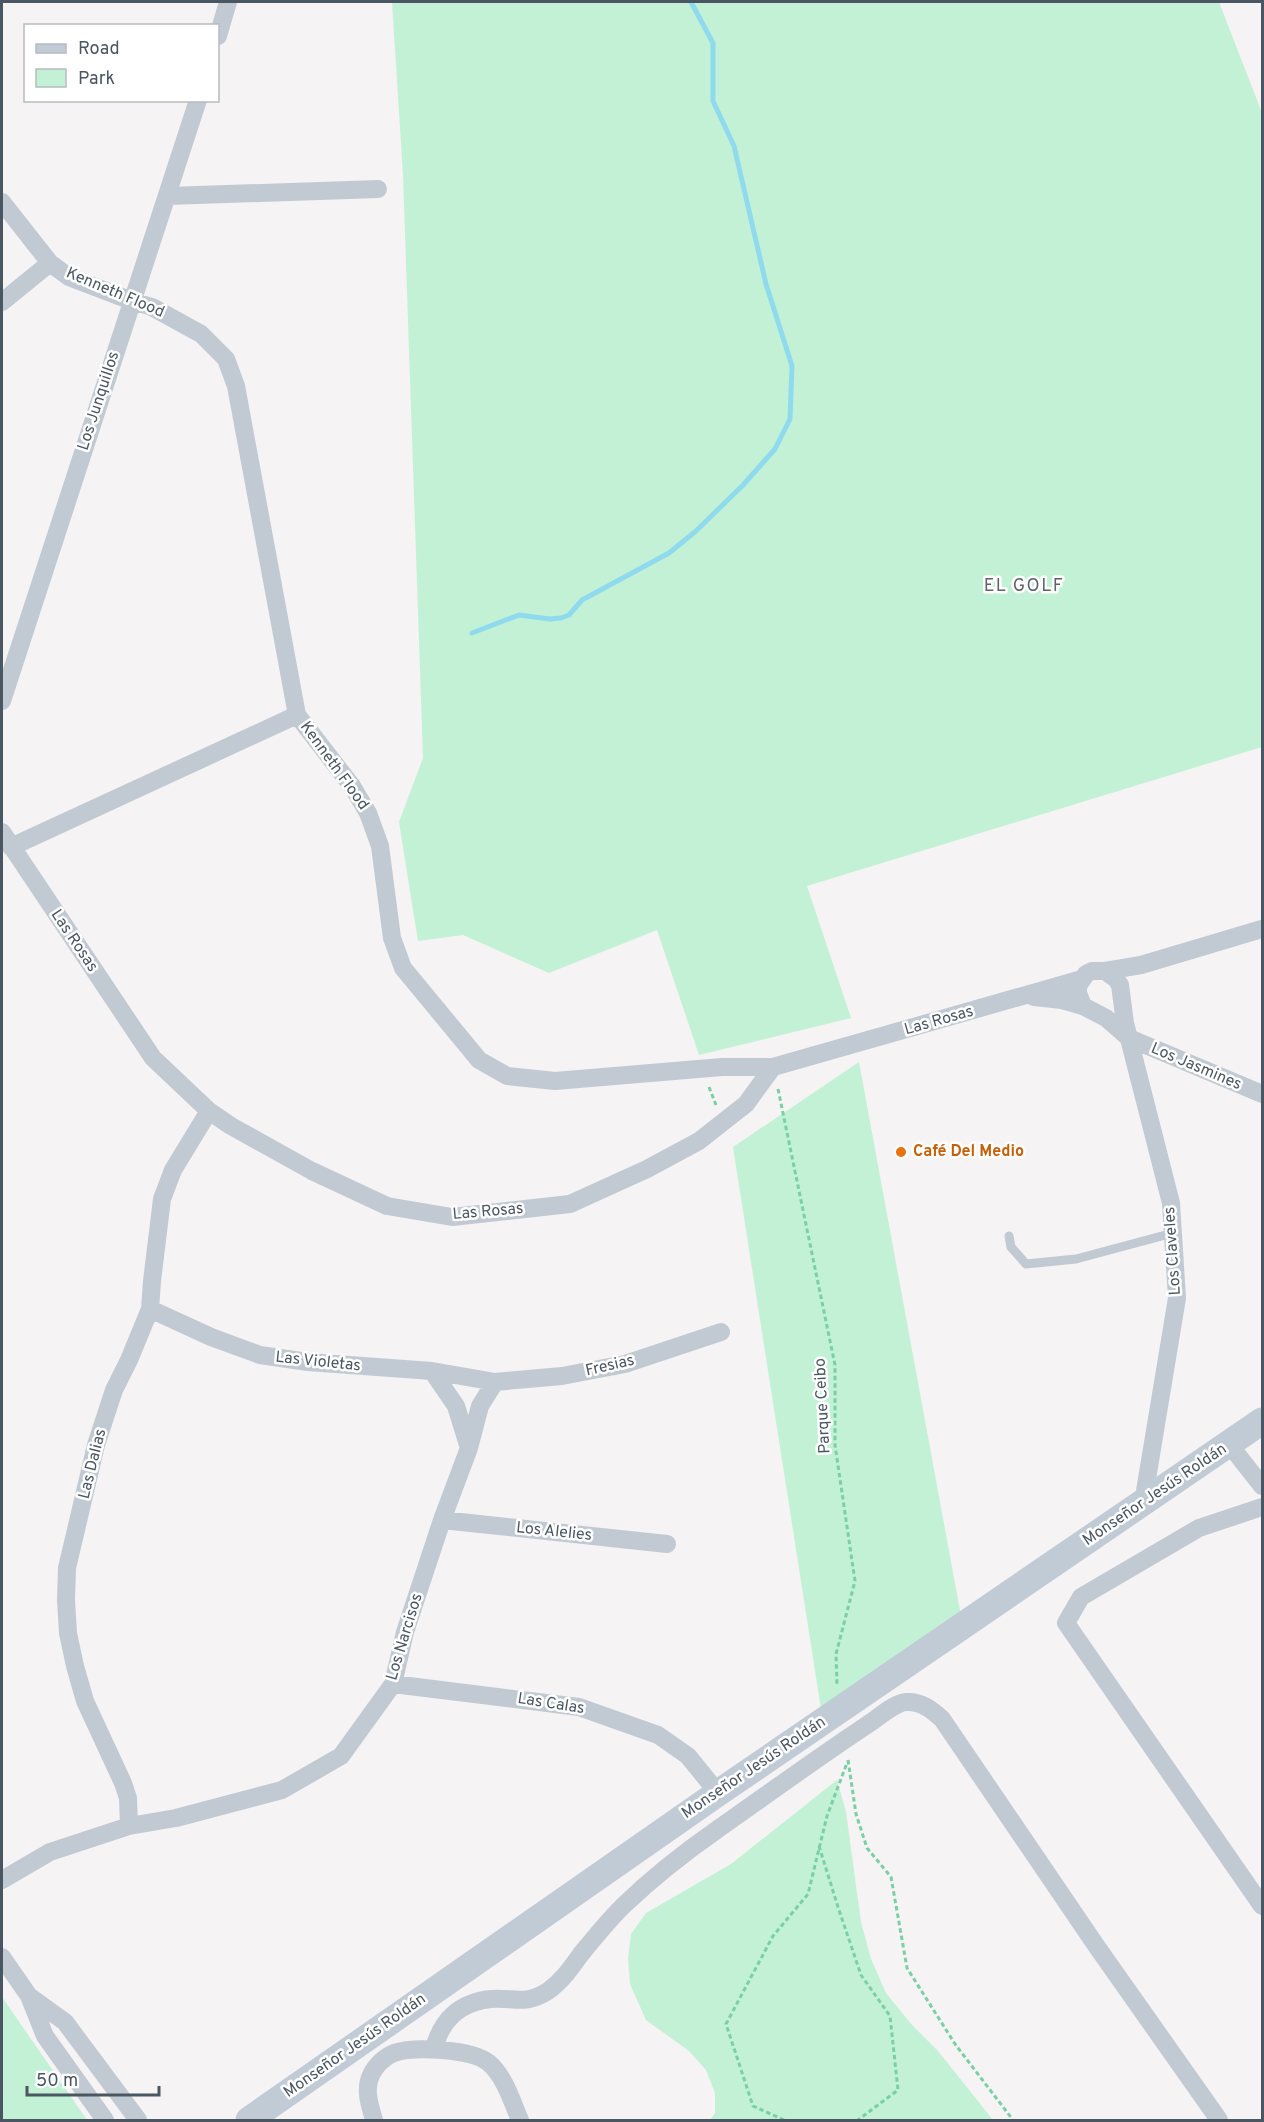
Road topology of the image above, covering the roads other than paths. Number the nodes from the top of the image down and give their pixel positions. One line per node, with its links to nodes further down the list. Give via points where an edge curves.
1 (228, 2): 2 (street)
2 (219, 33)
3 (197, 102): 5 (street, Los Junquillos)
4 (378, 189): 5 (street)
5 (168, 196): 8 (street, Los Junquillos)
6 (2, 202): 7 (street, Kenneth Flood)
7 (50, 263): 8 (street, Kenneth Flood, via 69,277); 9 (street)
8 (132, 301): 10 (street, Los Junquillos); 11 (street, Kenneth Flood, via 152,307 201,334 226,359 237,386)
9 (2, 302)
10 (2, 701)
11 (297, 715): 12 (street); 22 (street, Kenneth Flood, via 368,813 380,846 392,938 403,968 480,1060 507,1076 555,1081 722,1066)
12 (6, 840): 25 (street, Las Rosas, via 153,1058)
13 (1263, 929): 14 (street)
14 (1141, 965): 15 (street); 17 (street)
15 (1105, 971): 16 (street, via 1092,971); 17 (street, via 1116,979)
16 (1082, 979): 18 (street, Las Rosas); 19 (street, via 1077,993)
17 (1120, 993): 19 (street, via 1109,1010); 20 (street, Los Claveles)
18 (1023, 997): 19 (street, via 1062,1000); 22 (street, Las Rosas)
19 (1090, 1009): 20 (street, Los Jasmines)
20 (1129, 1038): 21 (street, Los Jasmines); 23 (street, Los Claveles)
21 (1170, 1056): 23 (street, via 1150,1059); 24 (street, Los Jasmines)
22 (773, 1067): 25 (street, Las Rosas, via 746,1104 699,1141 647,1169 570,1204 452,1217 387,1206 312,1171)
23 (1138, 1072): 26 (street, Los Claveles, via 1171,1203)
24 (1263, 1094)
25 (210, 1111): 28 (street, Las Dalias, via 173,1170 162,1199)
26 (1173, 1233): 27 (lane, via 1076,1259 1026,1264 1011,1247); 36 (street, Los Claveles, via 1178,1298)
27 (1009, 1236)
28 (150, 1310): 30 (street, Las Violetas, via 260,1355); 43 (street, Las Dalias, via 114,1390 96,1445 67,1568 68,1633 75,1666 85,1701 123,1783)
29 (721, 1332): 31 (street, Fresias, via 625,1364 562,1376)
30 (432, 1371): 31 (street, Las Violetas); 34 (street, via 456,1406)
31 (495, 1382): 34 (street, Los Narcisos, via 480,1406)
32 (1263, 1421): 33 (street, Monseñor Jesús Roldán)
33 (1229, 1444): 35 (street); 36 (street, Monseñor Jesús Roldán)
34 (469, 1448): 38 (street, Los Narcisos)
35 (1263, 1486)
36 (1143, 1503): 41 (street, Monseñor Jesús Roldán)
37 (1263, 1507): 45 (street, via 1199,1528 1081,1598 1066,1623)
38 (442, 1520): 39 (street, Los Alelies); 40 (street, Los Narcisos, via 405,1632)
39 (667, 1544)
40 (393, 1684): 42 (street, Las Calas, via 579,1707 658,1735 688,1756); 43 (street, Los Narcisos, via 341,1756 282,1790)
41 (839, 1725): 42 (street, Monseñor Jesús Roldán); 48 (street, via 622,1906 564,1978 547,1992 531,1999 491,1999 450,2014); 54 (street, via 905,1702 928,1707 942,1719)
42 (718, 1792): 51 (street, Monseñor Jesús Roldán)
43 (129, 1826): 44 (street, Los Narcisos, via 50,1852)
44 (2, 1880)
45 (1263, 1906)
46 (2, 1957): 47 (street)
47 (29, 1996): 49 (street, via 45,2036); 50 (street, via 65,2022)
48 (434, 2049): 52 (street, via 394,2053 379,2062 367,2087); 53 (street, via 472,2055 488,2062 501,2079)
49 (105, 2121)
50 (138, 2121)
51 (249, 2121)
52 (374, 2121)
53 (520, 2121)
54 (1219, 2121)

